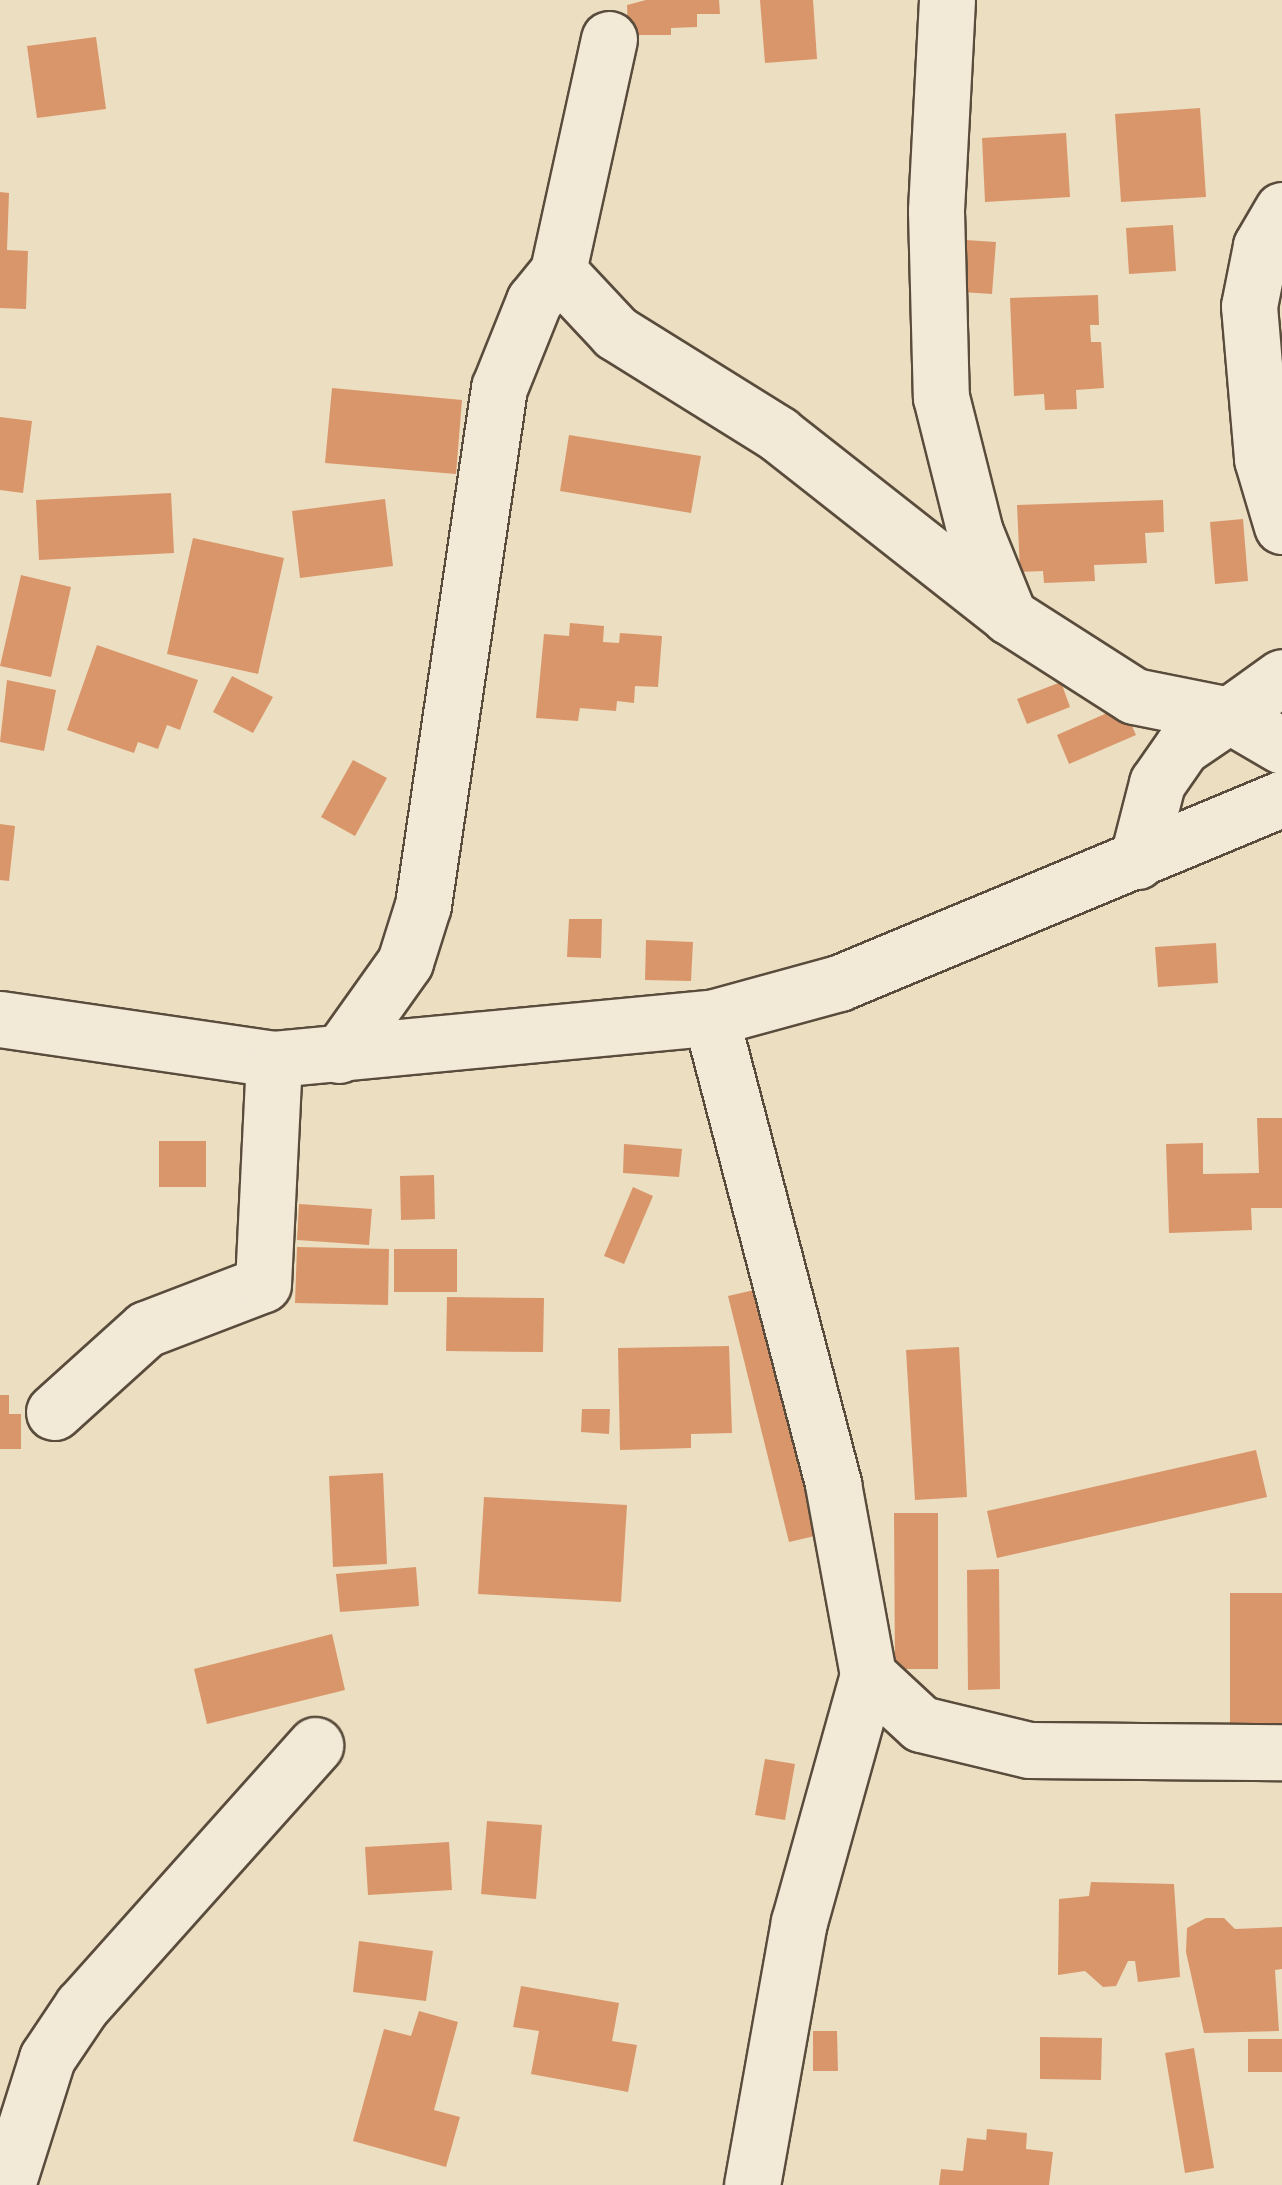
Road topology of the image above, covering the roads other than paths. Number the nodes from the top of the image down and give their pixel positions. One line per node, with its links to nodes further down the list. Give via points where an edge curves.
1 (947, 0): 6 (street, via 936,211 941,397 975,532)
2 (609, 39): 4 (street)
3 (1282, 210): 5 (street, via 1261,246 1249,306 1262,459)
4 (558, 271): 6 (street, via 616,334 778,434); 14 (street, via 534,301 499,388 422,904 406,962)
5 (1282, 526)
6 (1009, 616): 8 (street, via 1134,696)
7 (1282, 677): 8 (street)
8 (1230, 715): 9 (street); 11 (street, via 1182,747 1156,783)
9 (1282, 746)
10 (1282, 799): 11 (street)
11 (1137, 860): 12 (street, via 840,983)
12 (711, 1018): 14 (street); 17 (street, via 833,1484)
13 (0, 1019): 15 (street)
14 (339, 1055): 15 (street)
15 (274, 1060): 16 (street, via 263,1284 254,1293 146,1329)
16 (54, 1412)
17 (868, 1675): 19 (street, via 920,1724 1029,1750); 21 (street, via 798,1922)
18 (315, 1745): 20 (street, via 82,2006 48,2058)
19 (1282, 1752)
20 (8, 2185)
21 (752, 2185)

